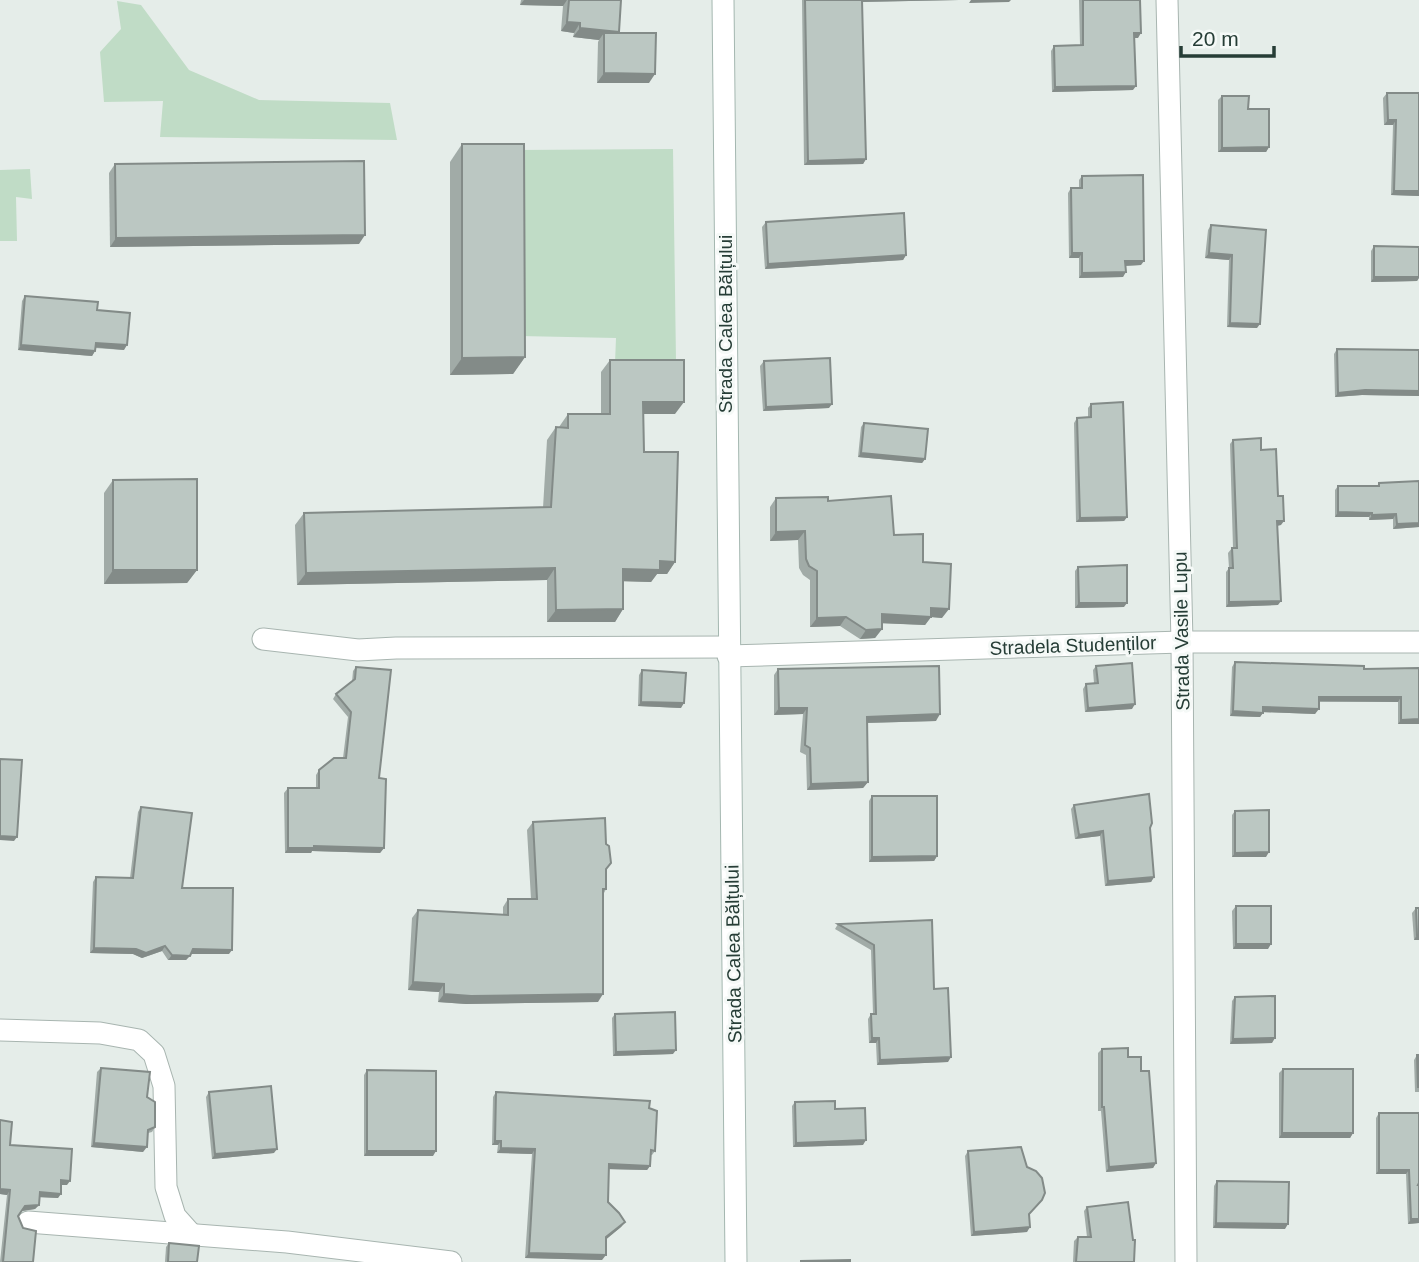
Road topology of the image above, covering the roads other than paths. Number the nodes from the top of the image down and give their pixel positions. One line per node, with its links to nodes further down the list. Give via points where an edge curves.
1 (723, 0): 6 (street, Strada Calea Bălțului)
2 (1167, 0): 4 (street, Strada Vasile Lupu)
3 (263, 639): 6 (street, via 358,650)
4 (1182, 642): 5 (street, Stradela Studenților); 6 (street, Stradela Studenților); 12 (street, Strada Vasile Lupu)
5 (1419, 642)
6 (728, 651): 11 (street, Strada Calea Bălțului)
7 (0, 1030): 9 (street, via 100,1033 139,1040 154,1054 164,1086 166,1187 175,1216)
8 (28, 1222): 9 (street)
9 (192, 1235): 10 (street)
10 (451, 1262)
11 (736, 1262)
12 (1186, 1262)

